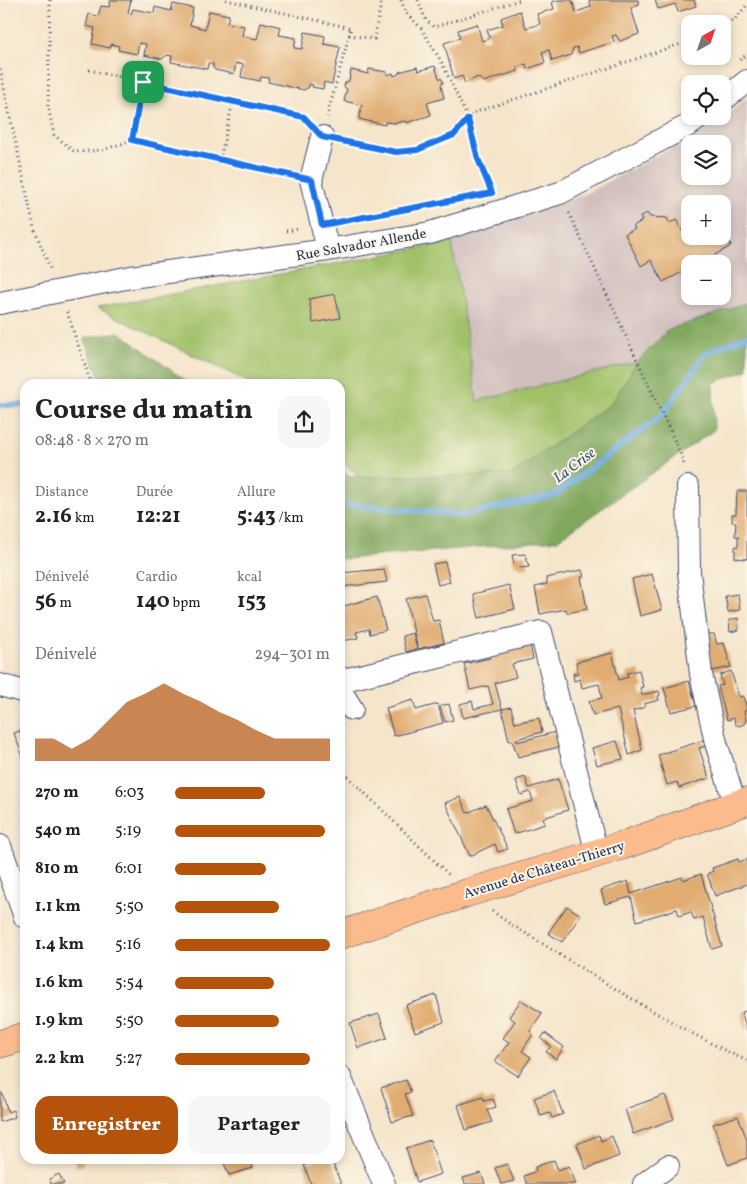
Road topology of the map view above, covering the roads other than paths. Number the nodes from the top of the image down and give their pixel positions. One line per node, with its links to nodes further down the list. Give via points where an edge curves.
1 (747, 81): 2 (street)
2 (731, 94)
3 (688, 125): 5 (street, Rue Salvador Allende, via 560,193 430,233)
4 (322, 137): 5 (street, via 312,180)
5 (328, 250): 6 (street, Rue Salvador Allende, via 131,277)
6 (0, 303)
7 (688, 487): 13 (street, via 689,572 701,674 716,743)
8 (345, 680): 15 (street, via 541,632)
9 (0, 685): 10 (street)
10 (20, 691)
11 (345, 698): 12 (street)
12 (352, 709)
13 (741, 804): 15 (main road, Avenue de Château-Thierry)
14 (0, 846): 16 (street)
15 (598, 854): 17 (main road, Avenue de Château-Thierry)
16 (20, 903)
17 (345, 932)
18 (20, 1038): 19 (main road)
19 (0, 1044)
20 (345, 1089): 22 (street)
21 (668, 1166): 23 (street)
22 (384, 1184)
23 (644, 1184)

